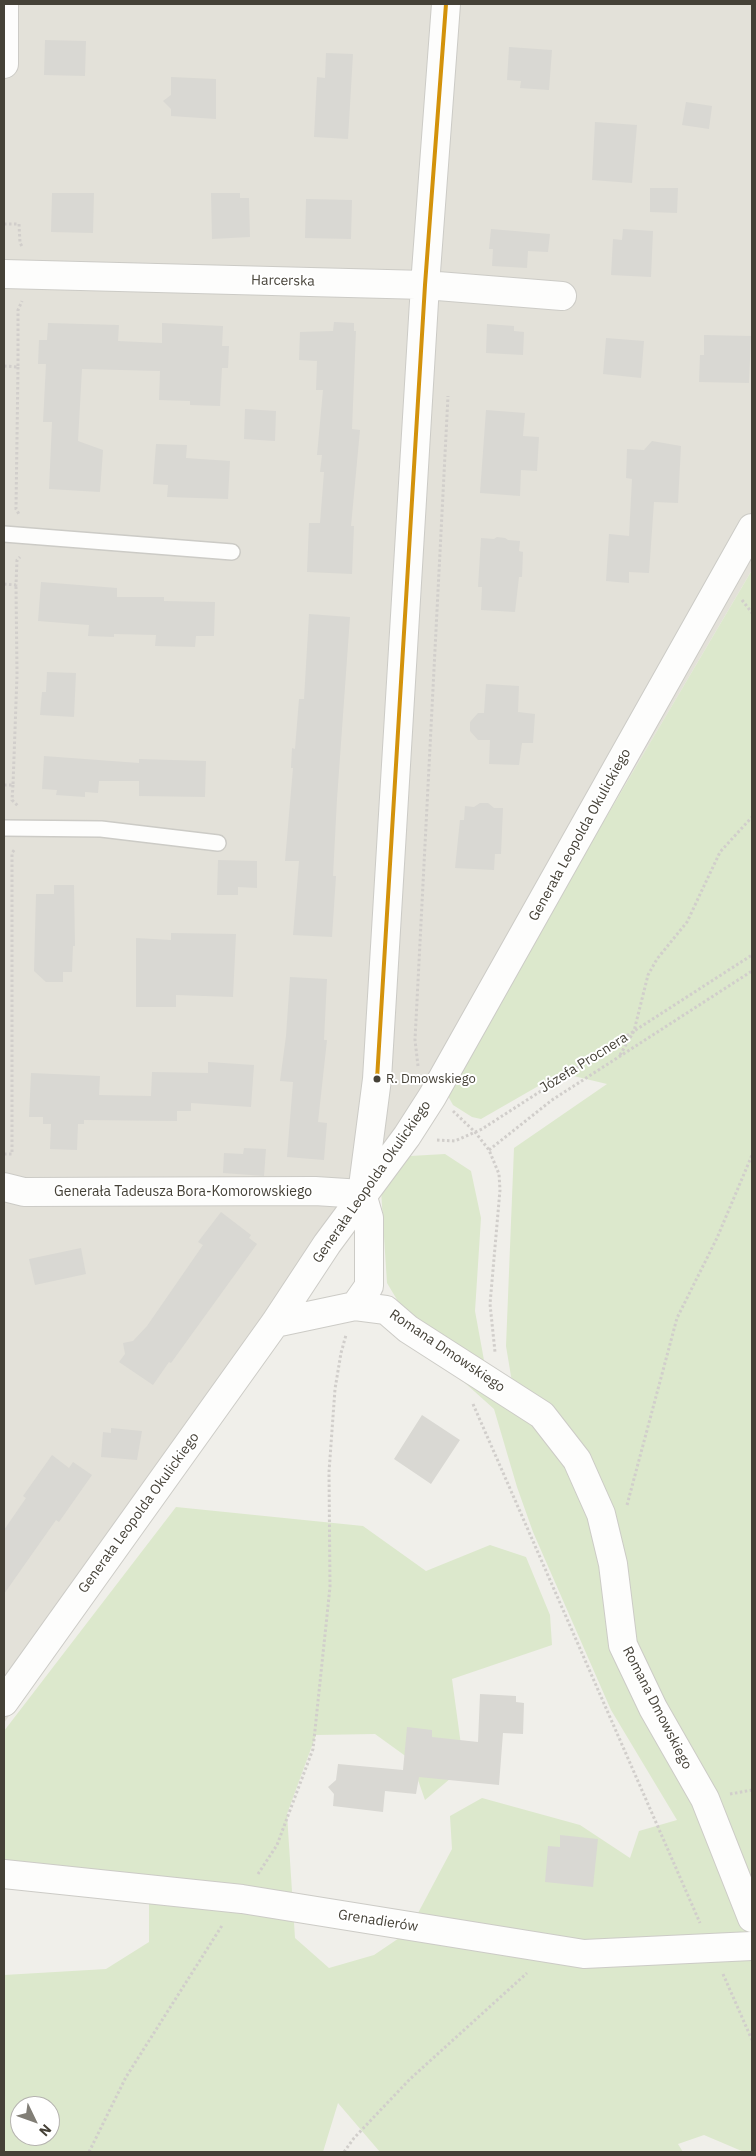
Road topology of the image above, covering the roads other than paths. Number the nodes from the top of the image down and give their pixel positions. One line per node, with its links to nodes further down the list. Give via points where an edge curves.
1 (4, 4): 3 (street)
2 (446, 4): 5 (street)
3 (4, 64)
4 (4, 274): 5 (street, Harcerska)
5 (426, 285): 6 (street, Harcerska); 13 (street, via 377,1078)
6 (562, 296)
7 (752, 528): 13 (street, Generała Leopolda Okulickiego, via 432,1097 407,1136)
8 (4, 534): 9 (lane)
9 (232, 552)
10 (4, 828): 11 (lane, via 101,830)
11 (218, 843)
12 (4, 1187): 13 (street, Generała Tadeusza Bora-Komorowskiego, via 24,1192 315,1191)
13 (362, 1194): 14 (street, via 370,1218 370,1286); 15 (street, Generała Leopolda Okulickiego)
14 (355, 1306): 15 (street, Romana Dmowskiego); 18 (street, Romana Dmowskiego, via 386,1310 408,1329 542,1415 577,1460 601,1514 613,1564 623,1645 653,1708 705,1799)
15 (275, 1323): 16 (street, Generała Leopolda Okulickiego)
16 (4, 1702)
17 (4, 1874): 19 (street, Grenadierów, via 242,1899 584,1954)
18 (752, 1918)
19 (752, 1946)

